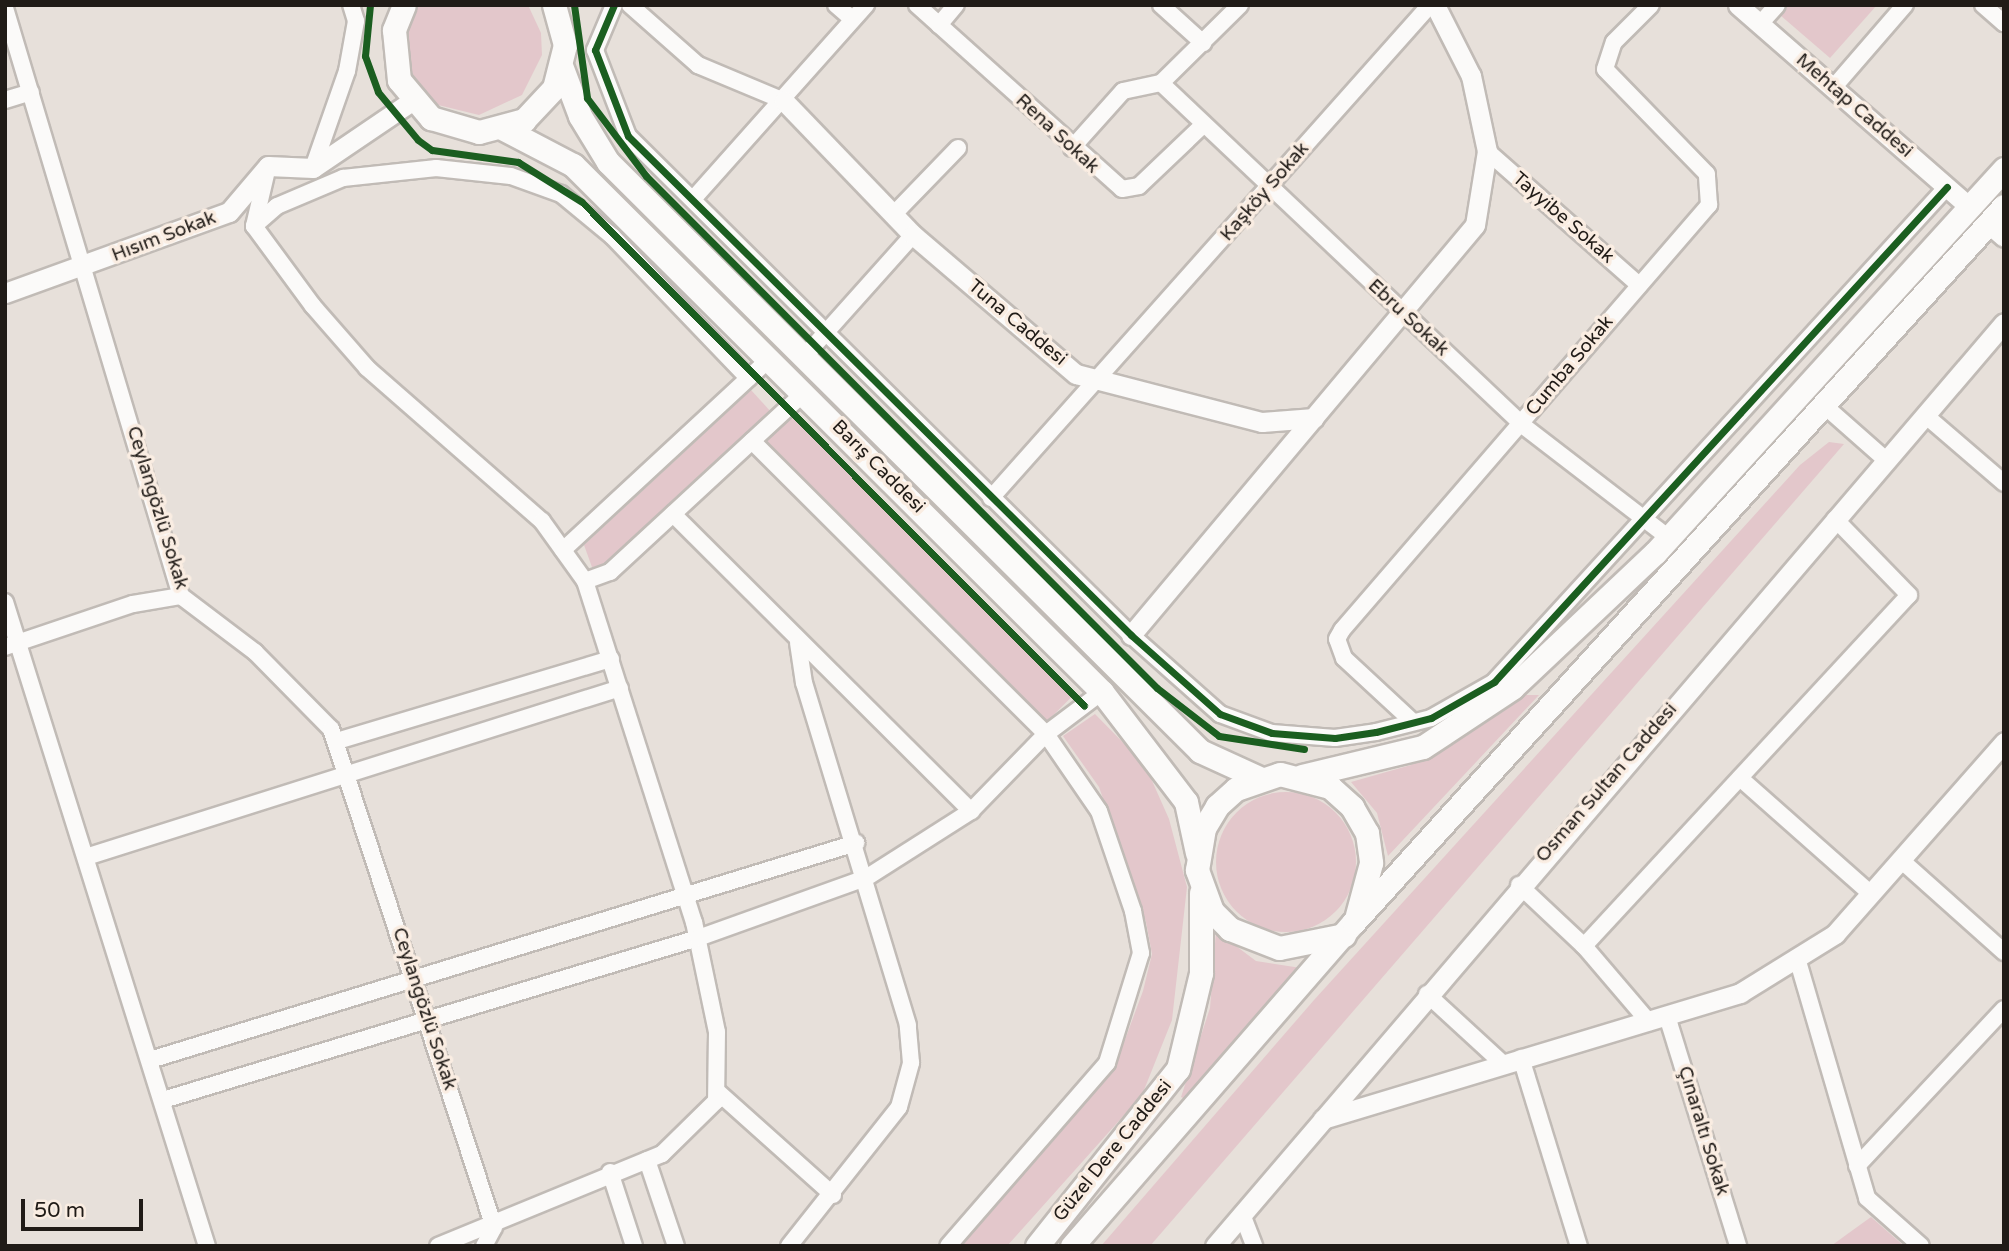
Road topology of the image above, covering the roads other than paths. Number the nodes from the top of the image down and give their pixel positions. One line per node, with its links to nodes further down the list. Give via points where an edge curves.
1 (351, 5): 37 (street, via 356,22 347,71)
2 (614, 5): 41 (street, via 595,50 608,91 628,136)
3 (630, 5): 30 (street, via 698,65)
4 (836, 5): 19 (street)
5 (866, 5): 19 (street)
6 (917, 5): 22 (street, Rena Sokak)
7 (956, 5): 22 (street)
8 (1161, 5): 23 (street)
9 (1240, 5): 23 (street)
10 (1433, 5): 35 (street, via 1471,76); 39 (street, Kaşköy Sokak)
11 (1651, 5): 49 (street, Cumba Sokak, via 1614,42 1605,69 1707,174 1711,189 1709,205)
12 (1738, 5): 21 (street, Mehtap Caddesi)
13 (1777, 5): 21 (street)
14 (1905, 5): 26 (street)
15 (1983, 5): 20 (street)
16 (403, 6): 29 (main road, via 393,55)
17 (5, 8): 27 (street, Ceylangözlü Sokak)
18 (560, 11): 24 (main road)
19 (852, 19): 30 (street)
20 (2004, 23)
21 (1760, 24): 26 (street, Mehtap Caddesi)
22 (939, 25): 34 (street, Rena Sokak)
23 (1203, 43): 25 (street)
24 (562, 68): 32 (main road, via 541,106); 55 (main road, Barış Caddesi, via 580,116 608,162)
25 (1161, 83): 31 (street, Ebru Sokak); 34 (street, via 1123,91)
26 (1833, 88): 40 (street, Mehtap Caddesi)
27 (31, 92): 28 (street); 48 (street, Ceylangözlü Sokak)
28 (5, 100)
29 (412, 101): 32 (main road, via 454,129); 37 (street)
30 (784, 101): 41 (street); 44 (street, Tuna Caddesi)
31 (1203, 125): 34 (street, Rena Sokak, via 1130,189 1101,176); 39 (street, Ebru Sokak)
32 (504, 129): 54 (main road, Barış Caddesi, via 573,164)
33 (958, 148): 44 (street)
34 (1072, 148)
35 (1487, 151): 49 (street, Tayyibe Sokak); 51 (street, via 1475,225)
36 (268, 166): 37 (street); 45 (street); 48 (street, Hısım Sokak, via 229,212)
37 (313, 168)
38 (2004, 169): 43 (main road)
39 (1269, 187): 51 (street, Ebru Sokak); 57 (street, Kaşköy Sokak)
40 (1947, 187): 43 (street, Mehtap Caddesi); 68 (street)
41 (694, 198): 53 (street)
42 (2004, 206): 46 (main road, Güzel Dere Caddesi)
43 (1971, 208): 46 (street); 70 (main road)
44 (894, 214): 47 (street, Tuna Caddesi)
45 (254, 226): 56 (street, via 277,206 343,178 436,168 511,176 561,194 612,236); 71 (street, via 366,368 542,521)
46 (1996, 230): 59 (main road, Güzel Dere Caddesi)
47 (913, 235): 53 (street); 57 (street, Tuna Caddesi, via 1076,374)
48 (85, 266): 50 (street, Hısım Sokak); 73 (street, Ceylangözlü Sokak)
49 (1639, 285): 62 (street, Cumba Sokak)
50 (5, 293)
51 (1404, 314): 61 (street); 62 (street, Ebru Sokak)
52 (2004, 324): 60 (street, Osman Sultan Caddesi)
53 (827, 331): 55 (street); 66 (street)
54 (770, 358): 56 (street); 58 (main road, Barış Caddesi)
55 (803, 358): 87 (main road, Barış Caddesi, via 1200,751)
56 (748, 378): 71 (street)
57 (1101, 380): 61 (street, Tuna Caddesi, via 1262,422); 66 (street, Kaşköy Sokak)
58 (804, 393): 63 (street); 80 (main road, Barış Caddesi)
59 (1827, 408): 64 (street); 99 (main road, Güzel Dere Caddesi)
60 (1925, 415): 64 (street, Osman Sultan Caddesi); 65 (street)
61 (1314, 418): 75 (street)
62 (1521, 424): 68 (street, Ebru Sokak); 81 (street, Cumba Sokak, via 1337,639 1344,658)
63 (752, 441): 67 (street); 82 (street)
64 (1886, 460): 69 (street, Osman Sultan Caddesi)
65 (2004, 483)
66 (991, 498): 75 (street)
67 (673, 514): 72 (street, via 610,572); 76 (street)
68 (1642, 516): 70 (street, Ebru Sokak); 81 (street, via 1494,682)
69 (1835, 519): 88 (street, via 1909,595); 95 (street, Osman Sultan Caddesi)
70 (1669, 538): 86 (main road, via 1512,688 1423,747)
71 (563, 550): 72 (street)
72 (586, 581): 78 (street)
73 (181, 596): 77 (street, via 133,604); 83 (street, Ceylangözlü Sokak, via 264,661 311,705)
74 (5, 602): 77 (street)
75 (1131, 635): 81 (street, via 1220,714 1272,733 1335,738)
76 (798, 643): 89 (street, via 833,666); 90 (street, via 804,683)
77 (12, 645): 92 (street)
78 (611, 659): 79 (street); 83 (street)
79 (620, 688): 85 (street); 98 (street)
80 (1102, 692): 82 (street); 91 (main road, Barış Caddesi, via 1186,802)
81 (1413, 722)
82 (1046, 734): 89 (street); 126 (street, via 1099,811 1141,953 1107,1063)
83 (337, 741): 85 (street, Ceylangözlü Sokak)
84 (2001, 750): 93 (street)
85 (350, 774): 92 (street); 104 (street, Ceylangözlü Sokak)
86 (1302, 776): 87 (main road); 99 (main road, via 1330,787 1352,807 1367,834 1371,863)
87 (1259, 778): 91 (main road, via 1217,806)
88 (1740, 778): 97 (street); 101 (street)
89 (971, 811): 94 (street)
90 (856, 843): 94 (street); 98 (street)
91 (1198, 853): 96 (main road)
92 (86, 857): 109 (street)
93 (1900, 860): 97 (street); 102 (street)
94 (866, 878): 100 (street); 117 (street, via 908,1025 911,1063 899,1107)
95 (1519, 885): 101 (street); 105 (street, Osman Sultan Caddesi)
96 (1201, 887): 99 (main road, via 1212,911 1253,943 1279,948); 127 (main road, Güzel Dere Caddesi, via 1201,973 1178,1069)
97 (1871, 894): 103 (street, via 1835,934)
98 (686, 896): 100 (street); 104 (street)
99 (1349, 929): 128 (main road, Güzel Dere Caddesi)
100 (698, 938): 108 (street); 111 (street, via 718,1032)
101 (1584, 946): 107 (street)
102 (2004, 952)
103 (1797, 958): 107 (street, via 1740,993); 115 (street)
104 (415, 982): 108 (street, Ceylangözlü Sokak); 109 (street)
105 (1427, 994): 110 (street); 113 (street, Osman Sultan Caddesi)
106 (2004, 1009): 115 (street)
107 (1658, 1019): 110 (street); 132 (street, Çınaraltı Sokak)
108 (428, 1020): 112 (street); 119 (street, Ceylangözlü Sokak)
109 (150, 1060): 112 (street)
110 (1512, 1061): 113 (street); 131 (street)
111 (719, 1093): 114 (street, via 681,1138); 117 (street)
112 (163, 1100): 120 (street)
113 (1322, 1119): 118 (street, Osman Sultan Caddesi)
114 (647, 1160): 116 (street); 124 (street)
115 (1857, 1166): 133 (street, via 1867,1198)
116 (610, 1172): 119 (street); 123 (street)
117 (833, 1195): 125 (street)
118 (1242, 1214): 129 (street, Osman Sultan Caddesi); 130 (street)
119 (494, 1227): 121 (street); 122 (street)
120 (207, 1246)
121 (438, 1246)
122 (484, 1246)
123 (634, 1246)
124 (676, 1246)
125 (789, 1246)
126 (948, 1246)
127 (1037, 1246)
128 (1072, 1246)
129 (1215, 1246)
130 (1254, 1246)
131 (1579, 1246)
132 (1738, 1246)
133 (1921, 1246)

